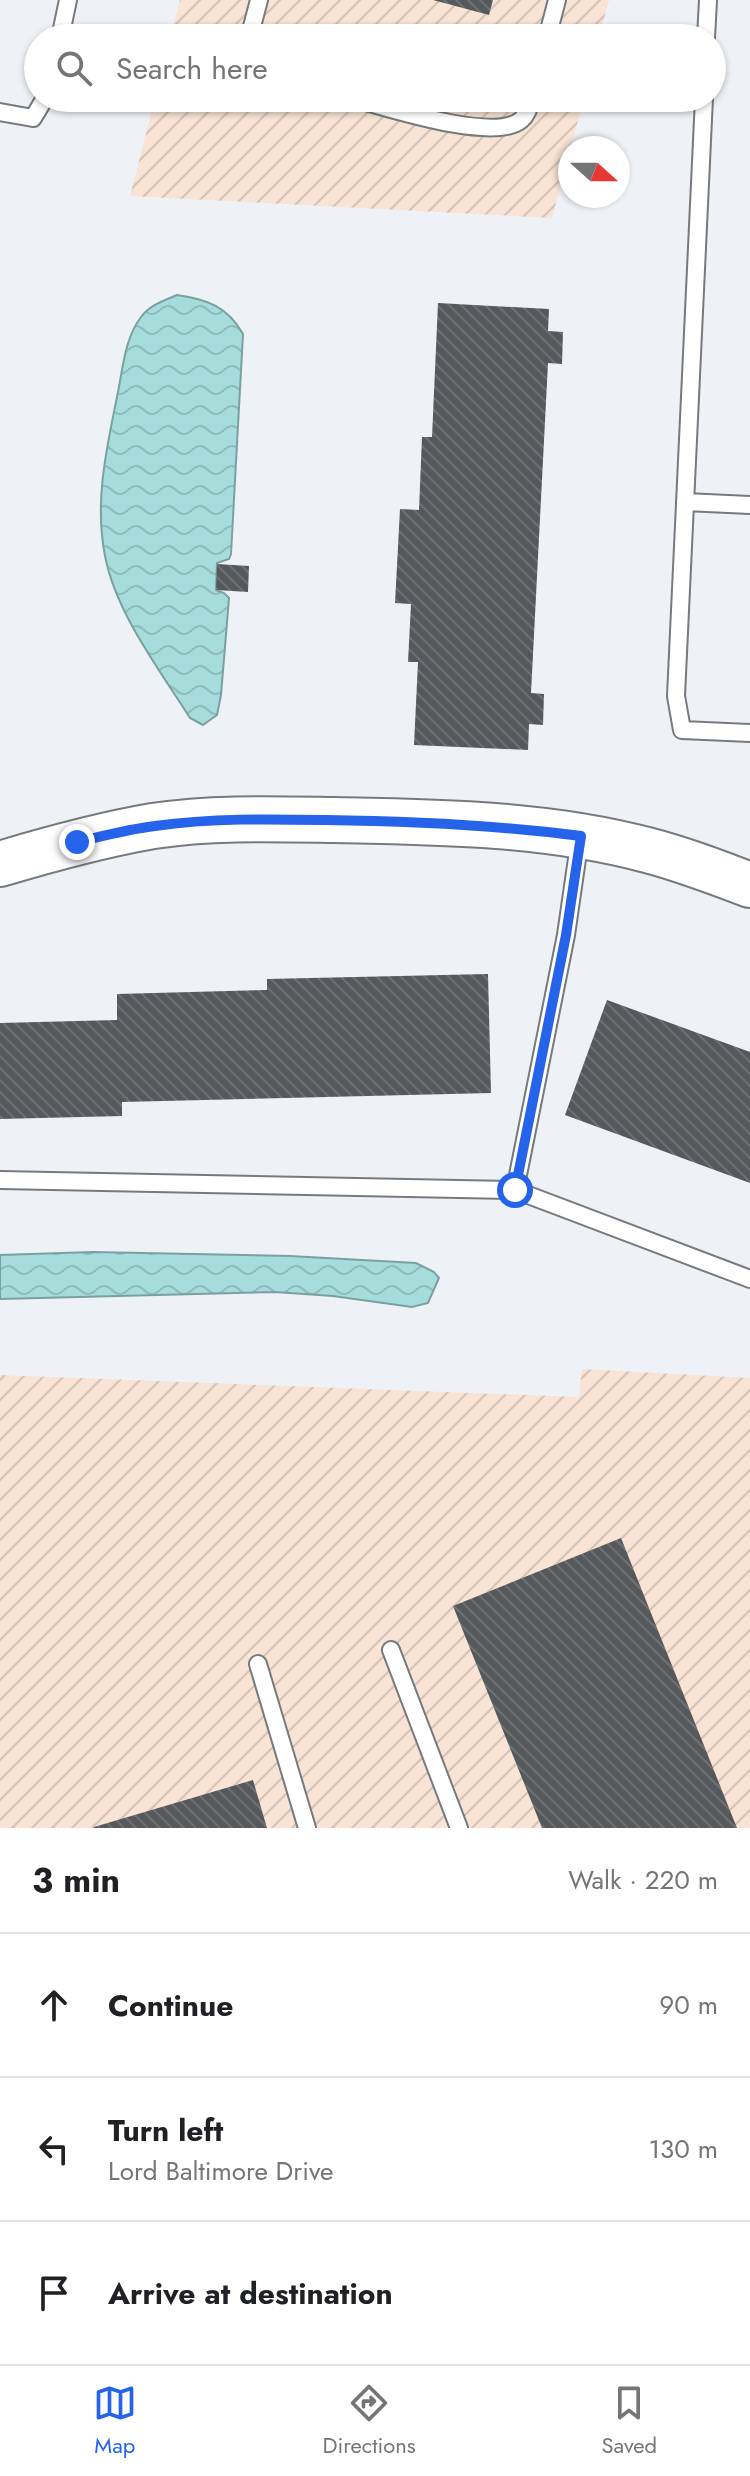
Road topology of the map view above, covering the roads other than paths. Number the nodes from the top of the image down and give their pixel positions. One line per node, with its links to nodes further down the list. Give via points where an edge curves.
1 (68, 0): 5 (lane)
2 (259, 0): 6 (lane)
3 (557, 0): 7 (lane)
4 (708, 0): 8 (lane)
5 (63, 24)
6 (253, 24)
7 (551, 24)
8 (707, 24)
9 (0, 112): 10 (lane, via 33,118)
10 (37, 112)
11 (408, 112): 12 (lane, via 488,128 506,126)
12 (526, 112)
13 (703, 112): 14 (lane)
14 (685, 502): 15 (lane); 16 (lane, via 676,696 682,730)
15 (750, 505)
16 (750, 733)
17 (581, 836): 18 (main road, via 401,821 223,820 154,826); 19 (main road, via 646,850); 21 (lane)
18 (0, 864)
19 (750, 885)
20 (0, 1180): 21 (lane)
21 (515, 1190): 22 (lane)
22 (750, 1279)
23 (391, 1650): 26 (lane)
24 (258, 1664): 25 (lane)
25 (307, 1828)
26 (459, 1828)

